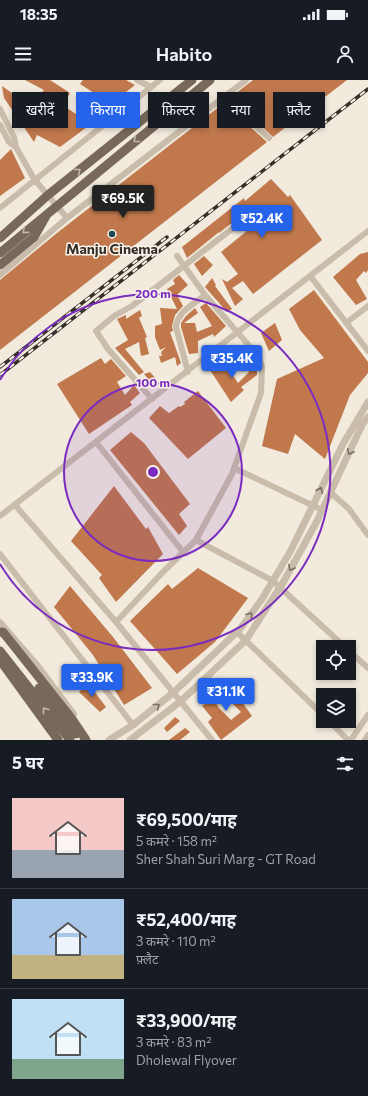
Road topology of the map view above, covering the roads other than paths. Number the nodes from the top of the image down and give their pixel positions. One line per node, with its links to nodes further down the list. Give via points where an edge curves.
1 (137, 80): 6 (street)
2 (160, 80): 6 (street)
3 (192, 80): 15 (main road, one-way to 3)
4 (210, 80): 16 (main road, one-way to 16)
5 (246, 80): 7 (street)
6 (151, 88): 14 (street)
7 (230, 92)
8 (217, 102): 20 (street)
9 (0, 109): 13 (street, via 14,137)
10 (0, 126): 13 (street, via 9,142)
11 (258, 128): 12 (street)
12 (269, 138)
13 (16, 147): 14 (street)
14 (34, 179): 15 (street); 17 (street)
15 (48, 196): 16 (street); 22 (main road)
16 (56, 205): 18 (main road); 20 (street)
17 (0, 208)
18 (47, 212): 23 (main road, one-way to 23); 25 (main road, via 34,237)
19 (250, 215): 26 (street)
20 (67, 218): 27 (street)
21 (368, 232): 28 (street)
22 (0, 238)
23 (0, 253)
24 (177, 256): 26 (street)
25 (0, 265)
26 (184, 265): 29 (street); 35 (street, via 96,331 108,349)
27 (0, 275)
28 (311, 277): 31 (street); 32 (street)
29 (205, 295): 32 (street); 34 (street, via 177,320 176,327)
30 (368, 306): 31 (street)
31 (346, 323): 33 (street)
32 (237, 334): 34 (street); 39 (street, via 259,357 263,379 256,411)
33 (368, 352)
34 (188, 372): 35 (street)
35 (152, 399): 38 (street)
36 (368, 402): 42 (street, one-way to 36, via 343,444)
37 (368, 418): 40 (street, one-way to 40)
38 (96, 442): 41 (street); 47 (street)
39 (234, 468): 42 (street); 46 (street)
40 (330, 492): 43 (street); 45 (street, via 349,509)
41 (15, 505): 44 (street); 52 (street)
42 (314, 506): 43 (street); 49 (street)
43 (322, 510): 50 (street, one-way to 50)
44 (0, 516)
45 (368, 535)
46 (196, 540): 47 (street); 49 (street)
47 (183, 552): 52 (street)
48 (0, 554): 66 (street)
49 (273, 581): 50 (street); 54 (street, one-way to 49)
50 (280, 587): 56 (street); 57 (street)
51 (0, 622): 73 (street, via 39,667)
52 (116, 622): 62 (street)
53 (0, 632): 72 (main road, via 3,632)
54 (237, 632): 56 (street); 62 (street)
55 (0, 638): 71 (main road)
56 (246, 640): 63 (street); 64 (street)
57 (337, 640)
58 (0, 651): 70 (main road, one-way to 58)
59 (356, 657): 61 (street)
60 (0, 660): 69 (main road)
61 (368, 668)
62 (174, 692): 63 (street); 66 (street, one-way to 62)
63 (180, 701): 75 (street); 76 (street)
64 (316, 708)
65 (368, 715): 77 (street)
66 (133, 725): 74 (street)
67 (337, 728): 77 (street)
68 (368, 735): 78 (street)
69 (55, 736)
70 (70, 740)
71 (80, 740)
72 (86, 740)
73 (91, 740)
74 (109, 740)
75 (130, 740)
76 (212, 740)
77 (350, 740)
78 (365, 740)

